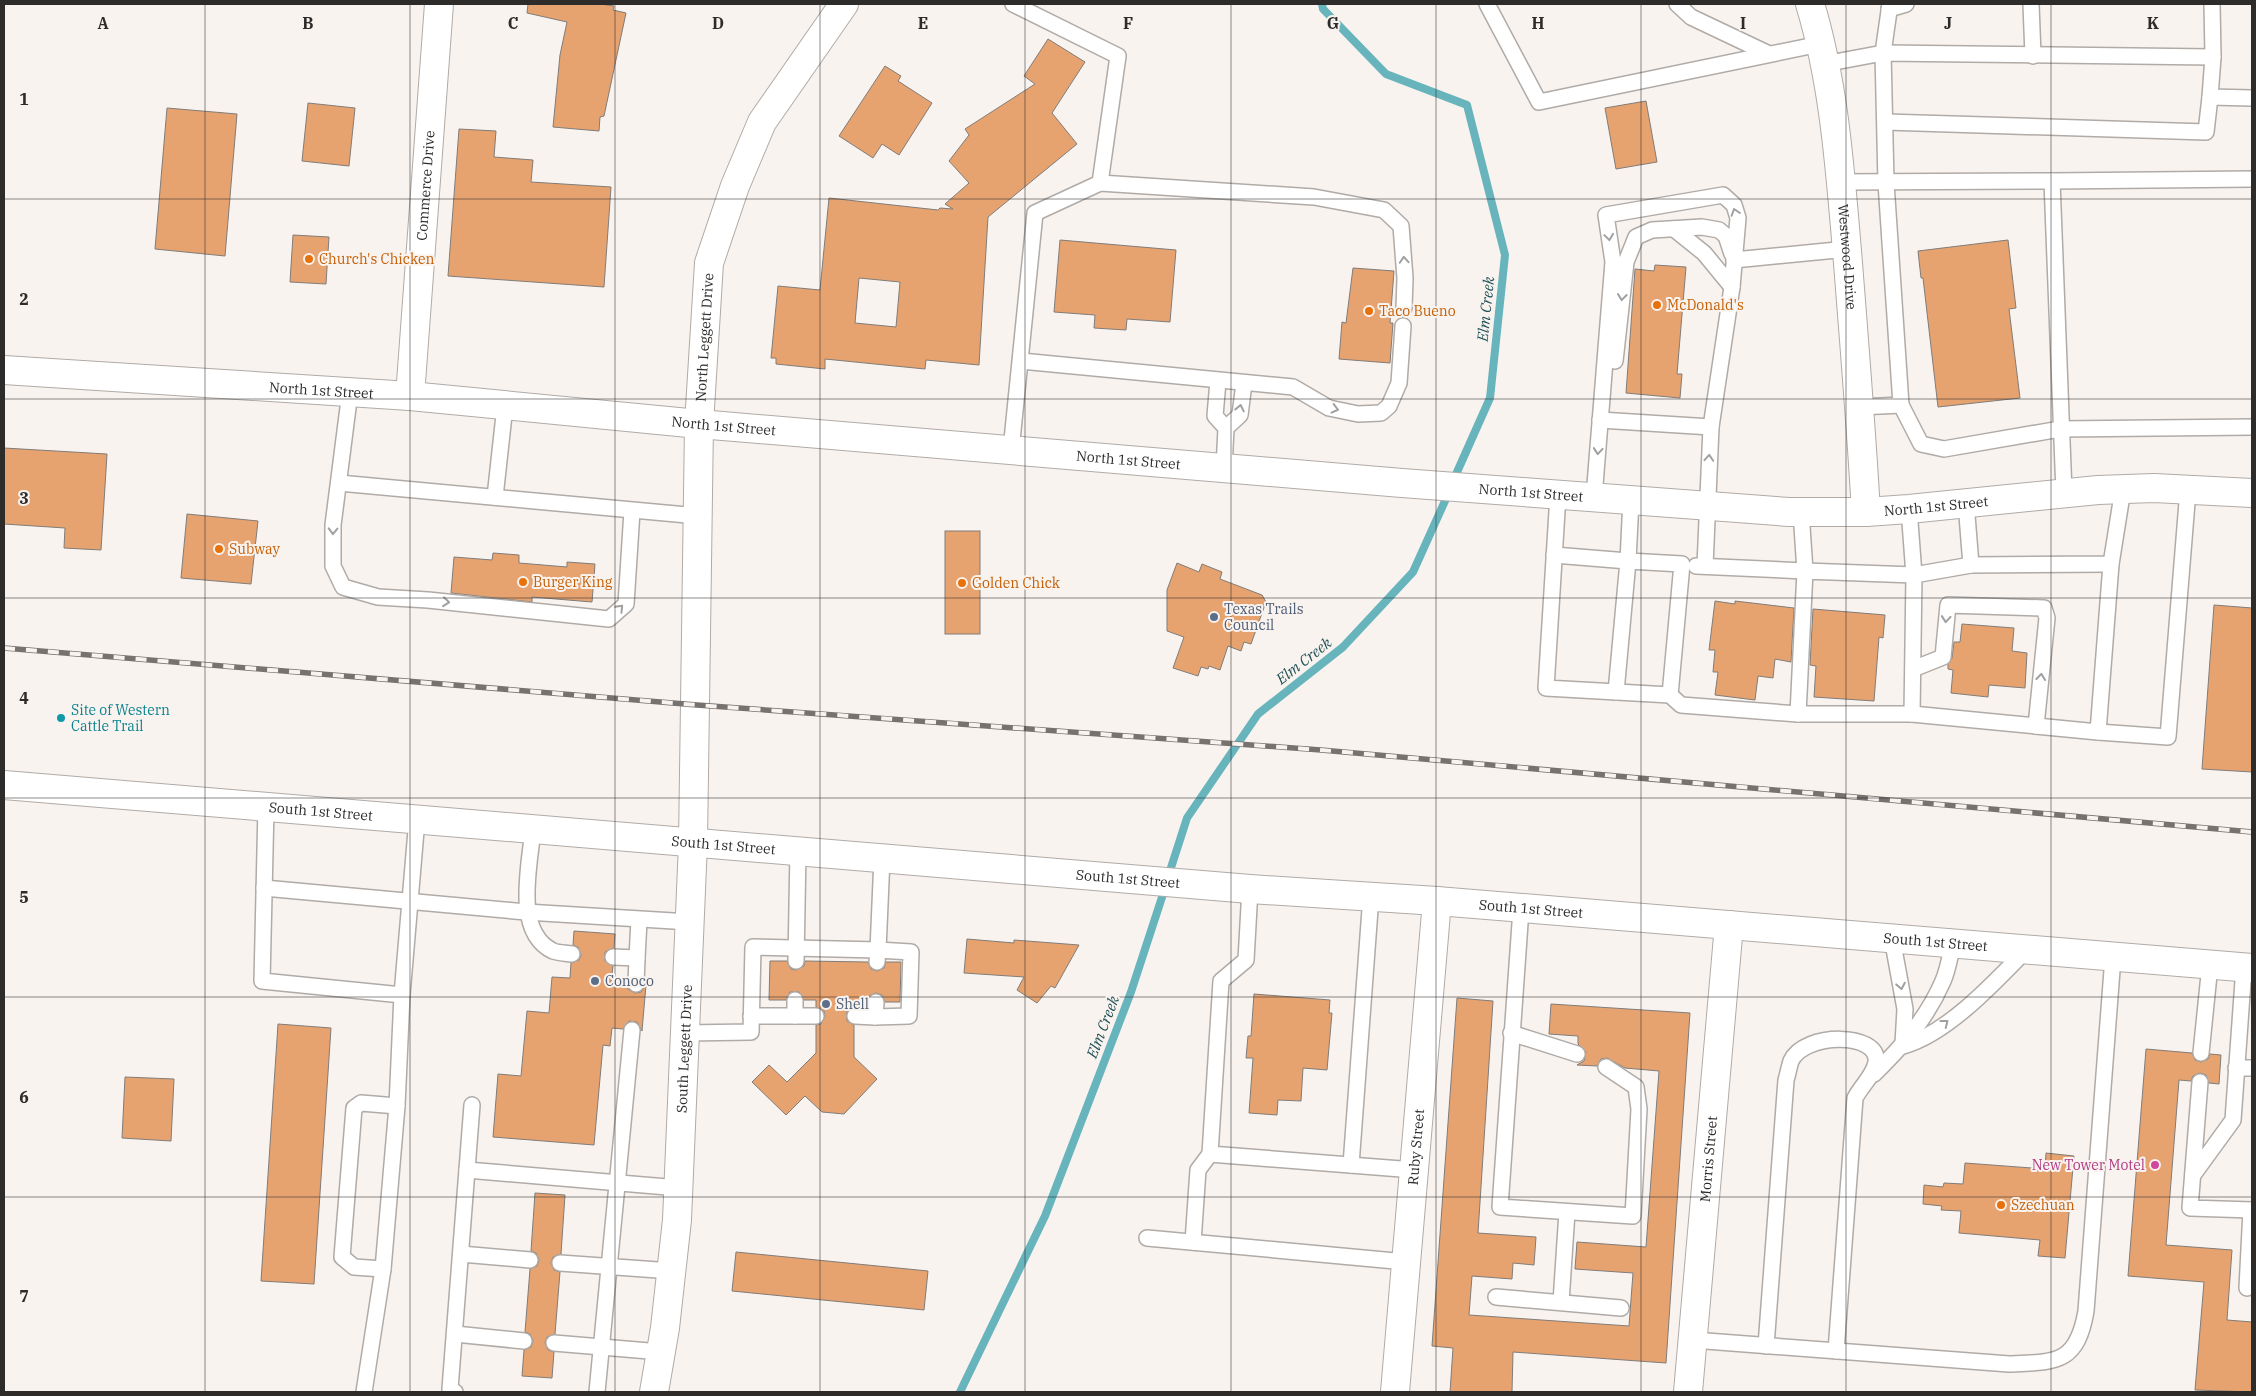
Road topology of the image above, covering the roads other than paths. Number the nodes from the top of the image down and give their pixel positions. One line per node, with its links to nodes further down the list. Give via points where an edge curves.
1 (438, 4): 36 (main road, Commerce Drive)
2 (844, 4): 41 (main road, North Leggett Drive, via 762,122 734,186 709,263)
3 (1013, 4): 22 (lane, via 1118,56)
4 (1487, 4): 12 (lane, via 1539,102)
5 (1678, 4): 12 (lane, via 1691,17)
6 (1810, 4): 13 (main road, Westwood Drive)
7 (1906, 4): 10 (lane)
8 (2031, 4): 14 (lane)
9 (2212, 4): 15 (lane)
10 (1889, 6): 11 (lane)
11 (1883, 53): 13 (lane); 14 (lane); 18 (lane)
12 (1769, 54): 13 (lane)
13 (1822, 54): 21 (main road, Westwood Drive)
14 (2033, 56): 15 (lane)
15 (2213, 57): 16 (lane)
16 (2210, 97): 17 (lane); 18 (lane, via 2206,132)
17 (2252, 98)
18 (1886, 122): 23 (lane)
19 (2252, 179): 20 (lane)
20 (2052, 181): 23 (lane); 45 (lane)
21 (1840, 182): 23 (lane); 25 (main road, Westwood Drive)
22 (1100, 183): 28 (lane, one-way to 22, via 1400,226 1384,210 1314,197); 30 (lane, via 1035,212)
23 (1886, 183): 37 (lane)
24 (1674, 229): 26 (lane, via 1719,230 1726,236); 27 (lane, via 1704,254); 34 (lane, one-way to 34, via 1652,230 1636,237 1626,262 1614,369)
25 (1847, 249): 26 (lane); 39 (main road, Westwood Drive)
26 (1734, 260): 27 (lane); 34 (lane, one-way to 34, via 1738,218 1734,205 1723,196 1606,215 1613,262)
27 (1732, 287): 42 (lane)
28 (1404, 308)
29 (1403, 326): 33 (lane, one-way to 29, via 1293,386 1329,408 1358,414 1381,413 1389,406 1399,383)
30 (1020, 360): 32 (lane); 46 (lane)
31 (4, 370): 35 (main road, North 1st Street)
32 (1218, 380): 33 (lane); 43 (lane, via 1215,416)
33 (1244, 383): 43 (lane, one-way to 33, via 1240,415)
34 (1603, 387): 40 (lane)
35 (350, 392): 36 (main road, North 1st Street); 48 (lane)
36 (410, 396): 38 (main road, North 1st Street)
37 (1901, 405): 39 (lane); 45 (lane, via 1921,444 1944,449)
38 (504, 406): 41 (main road, North 1st Street); 54 (lane)
39 (1860, 407): 62 (main road, Westwood Drive)
40 (1600, 420): 42 (lane); 55 (lane, one-way to 55)
41 (699, 424): 46 (main road, North 1st Street); 63 (main road, North Leggett Drive)
42 (1712, 427): 58 (lane, one-way to 42)
43 (1226, 428): 47 (lane)
44 (2252, 428): 45 (lane)
45 (2060, 429): 51 (lane)
46 (1011, 450): 47 (main road, North 1st Street)
47 (1224, 468): 53 (main road, North 1st Street)
48 (339, 483): 54 (lane); 60 (lane, one-way to 60, via 333,525 333,566 343,587 378,597 609,619 626,604)
49 (2123, 489): 50 (main road, North 1st Street); 51 (main road, North 1st Street); 67 (lane)
50 (2188, 490): 52 (main road, North 1st Street); 79 (lane, via 2168,737)
51 (2064, 493): 57 (main road, North 1st Street)
52 (2252, 494)
53 (1558, 495): 55 (main road, North 1st Street); 64 (lane)
54 (495, 496): 60 (lane)
55 (1594, 497): 56 (main road, North 1st Street)
56 (1631, 500): 58 (main road, North 1st Street); 65 (lane)
57 (1966, 503): 59 (main road, North 1st Street); 68 (lane)
58 (1706, 506): 61 (main road, North 1st Street); 69 (lane)
59 (1909, 509): 62 (main road, North 1st Street); 71 (lane)
60 (632, 511): 63 (lane)
61 (1801, 512): 62 (main road, North 1st Street); 70 (lane)
62 (1866, 512)
63 (698, 516): 75 (main road, North Leggett Drive)
64 (1554, 555): 65 (lane); 73 (lane, via 1546,688)
65 (1628, 561): 66 (lane); 73 (lane)
66 (1682, 564): 69 (lane); 74 (lane)
67 (2111, 564): 68 (lane); 79 (lane)
68 (1971, 565): 71 (lane)
69 (1705, 566): 70 (lane)
70 (1806, 571): 71 (lane); 76 (lane)
71 (1914, 575): 72 (lane)
72 (1912, 669): 77 (lane); 78 (lane, one-way to 72, via 2047,618 2044,608 1948,605 1943,657)
73 (1616, 692): 74 (lane)
74 (1670, 695): 76 (lane, via 1681,705)
75 (696, 705): 84 (main road, South Leggett Drive)
76 (1798, 714): 77 (lane)
77 (1912, 714): 78 (lane)
78 (2036, 726): 79 (lane)
79 (2098, 732)
80 (4, 785): 81 (main road, South 1st Street)
81 (266, 806): 82 (main road, South 1st Street); 87 (lane)
82 (417, 819): 83 (main road, South 1st Street); 91 (lane)
83 (534, 829): 84 (main road, South 1st Street); 93 (lane)
84 (693, 843): 85 (main road, South 1st Street); 95 (main road, South Leggett Drive)
85 (798, 851): 86 (main road, South 1st Street); 101 (lane)
86 (882, 858): 88 (main road, South 1st Street); 102 (lane)
87 (264, 888): 91 (lane); 109 (lane, via 262,981)
88 (1242, 888): 89 (main road, South 1st Street); 128 (lane, via 1246,960 1221,981)
89 (1371, 896): 90 (main road, South 1st Street); 129 (lane)
90 (1437, 901): 92 (main road, South 1st Street); 131 (main road, Ruby Street)
91 (410, 902): 93 (lane); 109 (lane)
92 (1521, 909): 96 (main road, South 1st Street); 117 (lane)
93 (526, 912): 94 (lane); 100 (lane, via 535,937 553,951)
94 (639, 920): 95 (lane); 105 (lane)
95 (690, 922): 116 (main road, South Leggett Drive)
96 (1729, 925): 97 (main road, South 1st Street); 151 (main road, Morris Street)
97 (1892, 938): 98 (main road, South 1st Street); 118 (lane, one-way to 118, via 1905,1009)
98 (1953, 944): 99 (main road, South 1st Street); 118 (lane, via 1944,980)
99 (2027, 949): 104 (main road, South 1st Street); 118 (lane, one-way to 99, via 1920,1041 1937,1030 1993,983)
100 (572, 954)
101 (796, 955): 102 (lane); 111 (lane, via 753,947)
102 (877, 956): 114 (lane, via 911,952 909,1016 875,1009)
103 (613, 957): 105 (lane)
104 (2113, 957): 106 (main road, South 1st Street); 156 (lane, via 2086,1311 2084,1325 2073,1348 2064,1357 2046,1362 2009,1364)
105 (637, 958): 108 (lane)
106 (2210, 965): 107 (main road, South 1st Street); 120 (lane)
107 (2248, 968): 122 (lane)
108 (636, 984)
109 (402, 995): 126 (lane)
110 (795, 1000): 112 (lane)
111 (751, 1016): 112 (lane); 116 (lane, via 751,1032)
112 (795, 1016): 113 (lane)
113 (816, 1016)
114 (854, 1016)
115 (632, 1030): 133 (lane)
116 (685, 1033): 134 (main road, South Leggett Drive)
117 (1511, 1033): 119 (lane); 136 (lane, via 1500,1207)
118 (1903, 1046): 124 (lane)
119 (1577, 1054)
120 (2201, 1054)
121 (1606, 1067): 136 (lane, via 1636,1087 1639,1109 1633,1216)
122 (2236, 1068): 123 (lane); 132 (lane, via 2233,1120)
123 (2252, 1068)
124 (1873, 1075): 155 (lane, via 1877,1060 1874,1051 1846,1038 1816,1042 1791,1060); 156 (lane, via 1864,1082 1855,1098)
125 (2200, 1082): 132 (lane)
126 (397, 1106): 144 (lane); 144 (lane, via 361,1103 354,1108 342,1257 354,1267)
127 (472, 1106): 130 (lane)
128 (1210, 1154): 129 (lane); 138 (lane, via 1198,1170)
129 (1351, 1165): 131 (lane)
130 (467, 1170): 133 (lane); 139 (lane)
131 (1414, 1170): 141 (main road, Ruby Street)
132 (2194, 1175): 135 (lane, via 2190,1208)
133 (618, 1182): 134 (lane); 143 (lane)
134 (679, 1188): 145 (main road, South Leggett Drive)
135 (2252, 1210): 146 (lane)
136 (1567, 1212): 148 (lane)
137 (1147, 1238): 138 (lane)
138 (1193, 1242): 141 (lane)
139 (461, 1254): 140 (lane); 150 (lane)
140 (530, 1260)
141 (1406, 1262): 162 (main road, Ruby Street)
142 (560, 1263): 143 (lane)
143 (609, 1267): 145 (lane); 154 (lane)
144 (383, 1269): 158 (lane)
145 (672, 1271): 157 (main road, South Leggett Drive)
146 (2247, 1288)
147 (1496, 1296): 148 (lane)
148 (1561, 1302): 149 (lane)
149 (1621, 1308)
150 (455, 1334): 152 (lane); 159 (lane, via 450,1389)
151 (1693, 1340): 155 (lane); 163 (main road, Morris Street)
152 (524, 1341)
153 (554, 1343): 154 (lane)
154 (602, 1346): 157 (lane); 160 (lane)
155 (1766, 1346): 156 (lane)
156 (1836, 1351)
157 (661, 1352): 161 (main road, South Leggett Drive)
158 (364, 1392)
159 (455, 1392)
160 (597, 1392)
161 (654, 1392)
162 (1395, 1392)
163 (1688, 1392)

